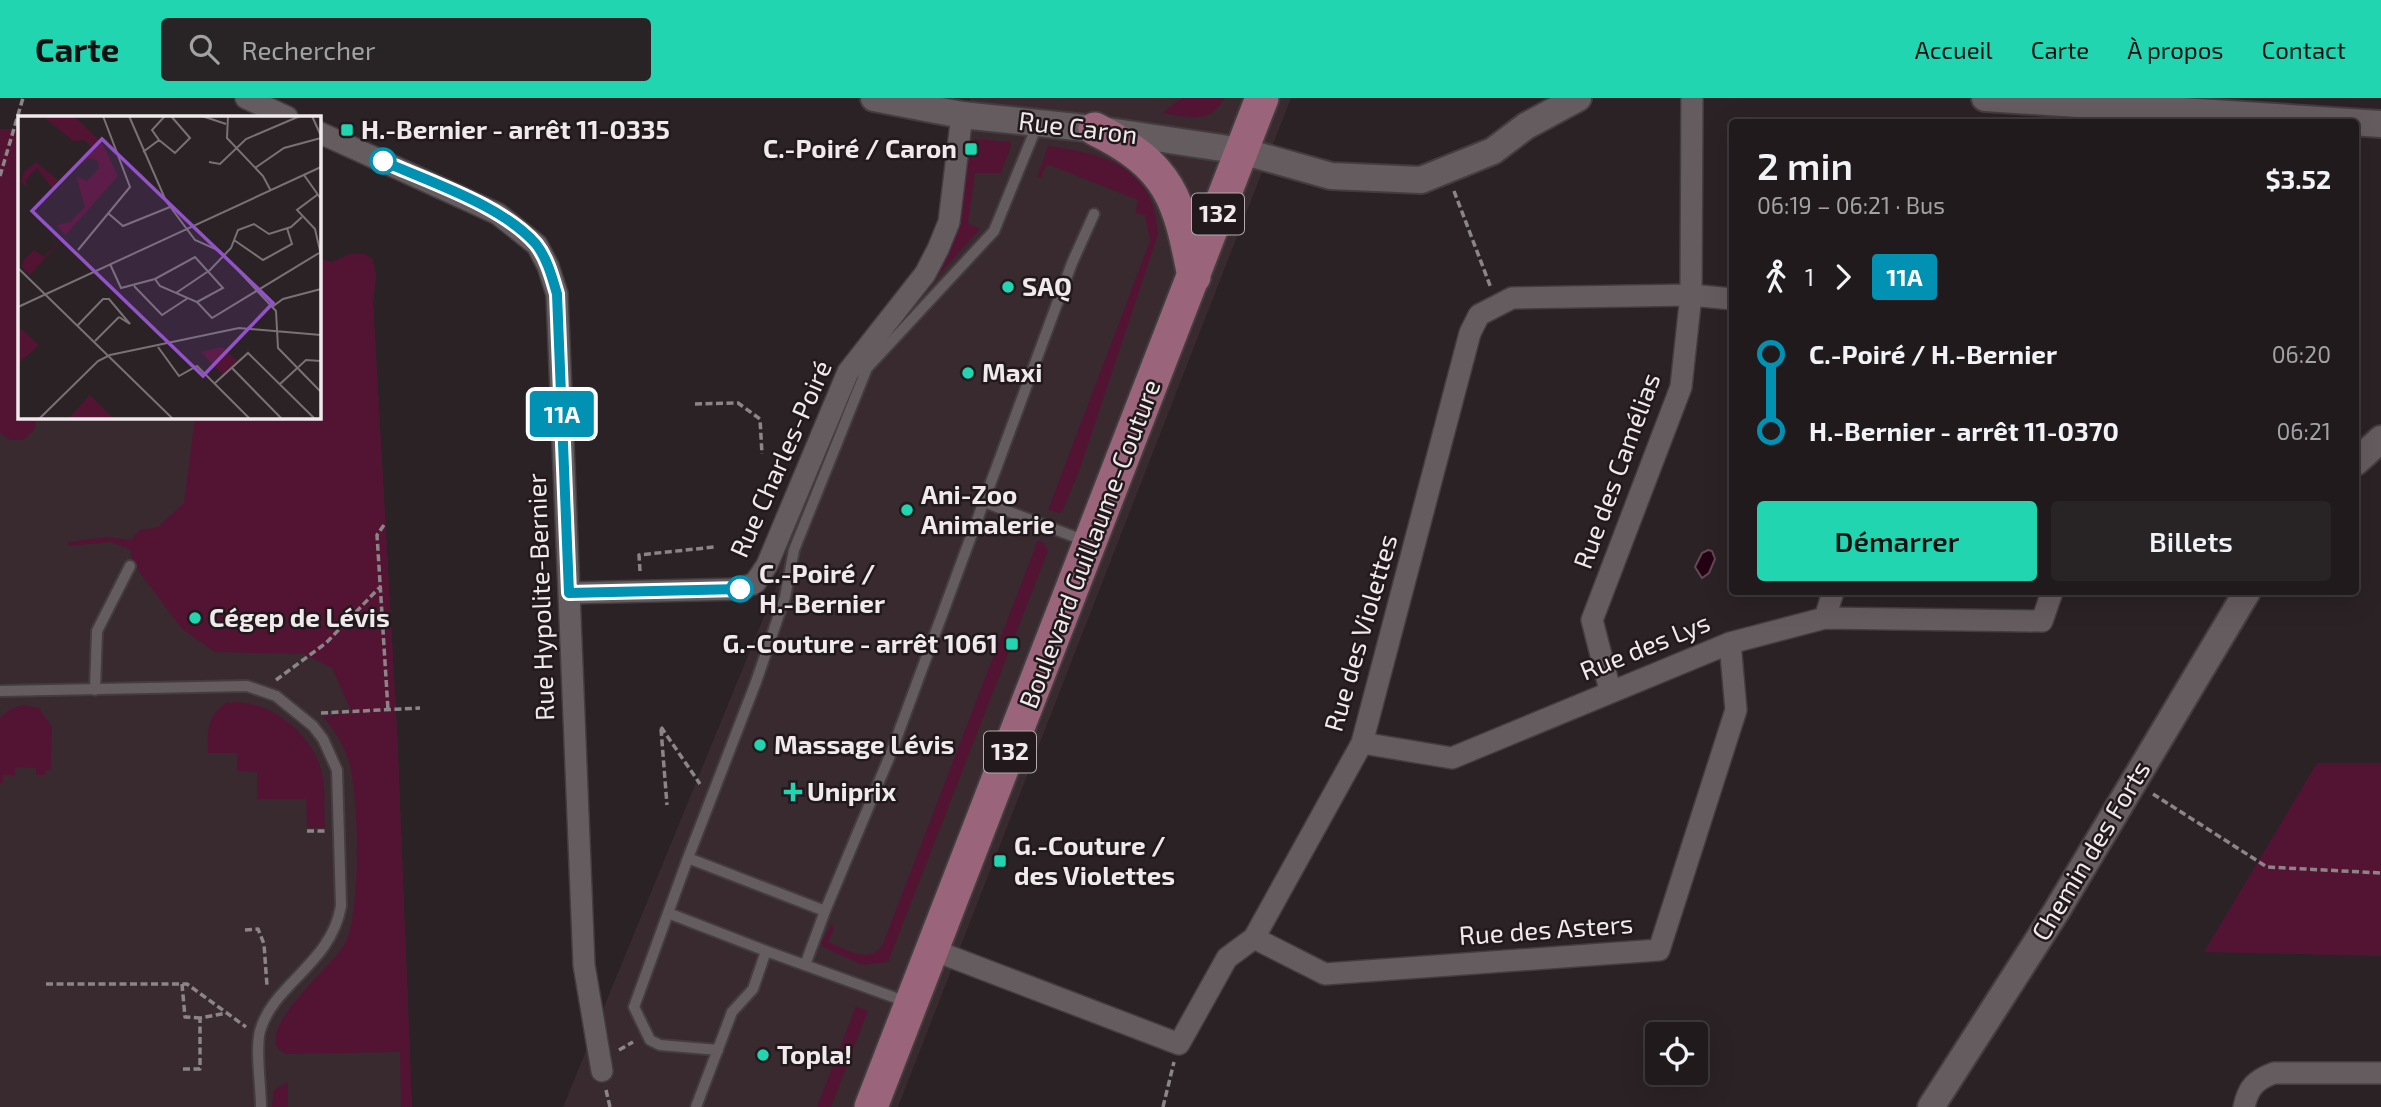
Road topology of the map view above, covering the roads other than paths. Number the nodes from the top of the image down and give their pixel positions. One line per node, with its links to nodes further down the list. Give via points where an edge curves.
1 (246, 98): 9 (street)
2 (874, 98): 8 (street, Rue Caron)
3 (1262, 98): 16 (main road, Boulevard Guillaume-Couture / 132)
4 (1578, 98): 16 (street, Rue Caron, via 1526,126 1493,151 1421,180 1331,176)
5 (1692, 98): 19 (street, Rue des Camélias)
6 (1985, 98): 7 (street)
7 (2184, 111): 10 (street)
8 (962, 115): 11 (street, Rue Caron); 26 (street, Rue Charles-Poiré, via 949,222 938,249 925,274 848,372 767,565 755,583 741,589)
9 (285, 116)
10 (2305, 119)
11 (1038, 123): 14 (street, Rue Caron); 36 (lane, via 994,231 867,368 794,550 785,597)
12 (2359, 123): 13 (street)
13 (2381, 124)
14 (1095, 129): 16 (street, Rue Caron); 18 (main road, via 1130,146 1167,181)
15 (320, 133): 26 (street, Rue Hypolite-Bernier, via 498,214 537,245 557,294)
16 (1242, 151): 18 (main road, Boulevard Guillaume-Couture / 132)
17 (1094, 214): 23 (lane)
18 (1194, 276): 24 (main road, Boulevard Guillaume-Couture / 132)
19 (1692, 295): 20 (street); 33 (street, Rue des Camélias, via 1681,387 1592,621); 35 (street, Rue des Violettes, via 1512,298 1479,315 1470,333)
20 (1729, 299)
21 (2381, 439): 22 (street)
22 (2359, 459)
23 (984, 502): 24 (lane); 37 (lane, via 891,752)
24 (1090, 543): 40 (main road, Boulevard Guillaume-Couture / 132)
25 (130, 566): 32 (lane, via 97,631)
26 (569, 593): 45 (street, Rue Hypolite-Bernier, via 584,965)
27 (1832, 595): 30 (street)
28 (2051, 595): 30 (street, Rue des Lys, via 2042,621)
29 (2245, 595): 50 (street, Chemin des Forts, via 2056,912)
30 (1825, 618): 31 (street, Rue des Lys)
31 (1730, 643): 33 (street, Rue des Lys); 39 (street, Rue des Asters, via 1736,710 1659,950 1325,974)
32 (94, 690): 34 (lane); 47 (lane, via 247,686 282,701 307,720 323,739 337,771 339,921 324,949 266,1016 259,1034)
33 (1610, 690): 35 (street, Rue des Lys, via 1452,758)
34 (0, 691)
35 (1362, 743): 39 (street, Rue des Violettes)
36 (688, 858): 37 (lane); 38 (lane)
37 (825, 911): 42 (lane)
38 (668, 913): 41 (lane); 44 (lane, via 634,1007 650,1040)
39 (1254, 938): 40 (street, Rue des Violettes, via 1227,958 1179,1044)
40 (933, 950): 43 (main road, Boulevard Guillaume-Couture / 132)
41 (766, 951): 42 (lane); 44 (lane, via 753,989 732,1012)
42 (805, 965): 43 (lane)
43 (912, 1004): 49 (main road, Boulevard Guillaume-Couture / 132)
44 (718, 1050): 48 (lane)
45 (601, 1066)
46 (2381, 1073): 51 (street, via 2274,1073 2250,1087)
47 (261, 1107)
48 (696, 1107)
49 (872, 1107)
50 (1931, 1107)
51 (2244, 1107)

